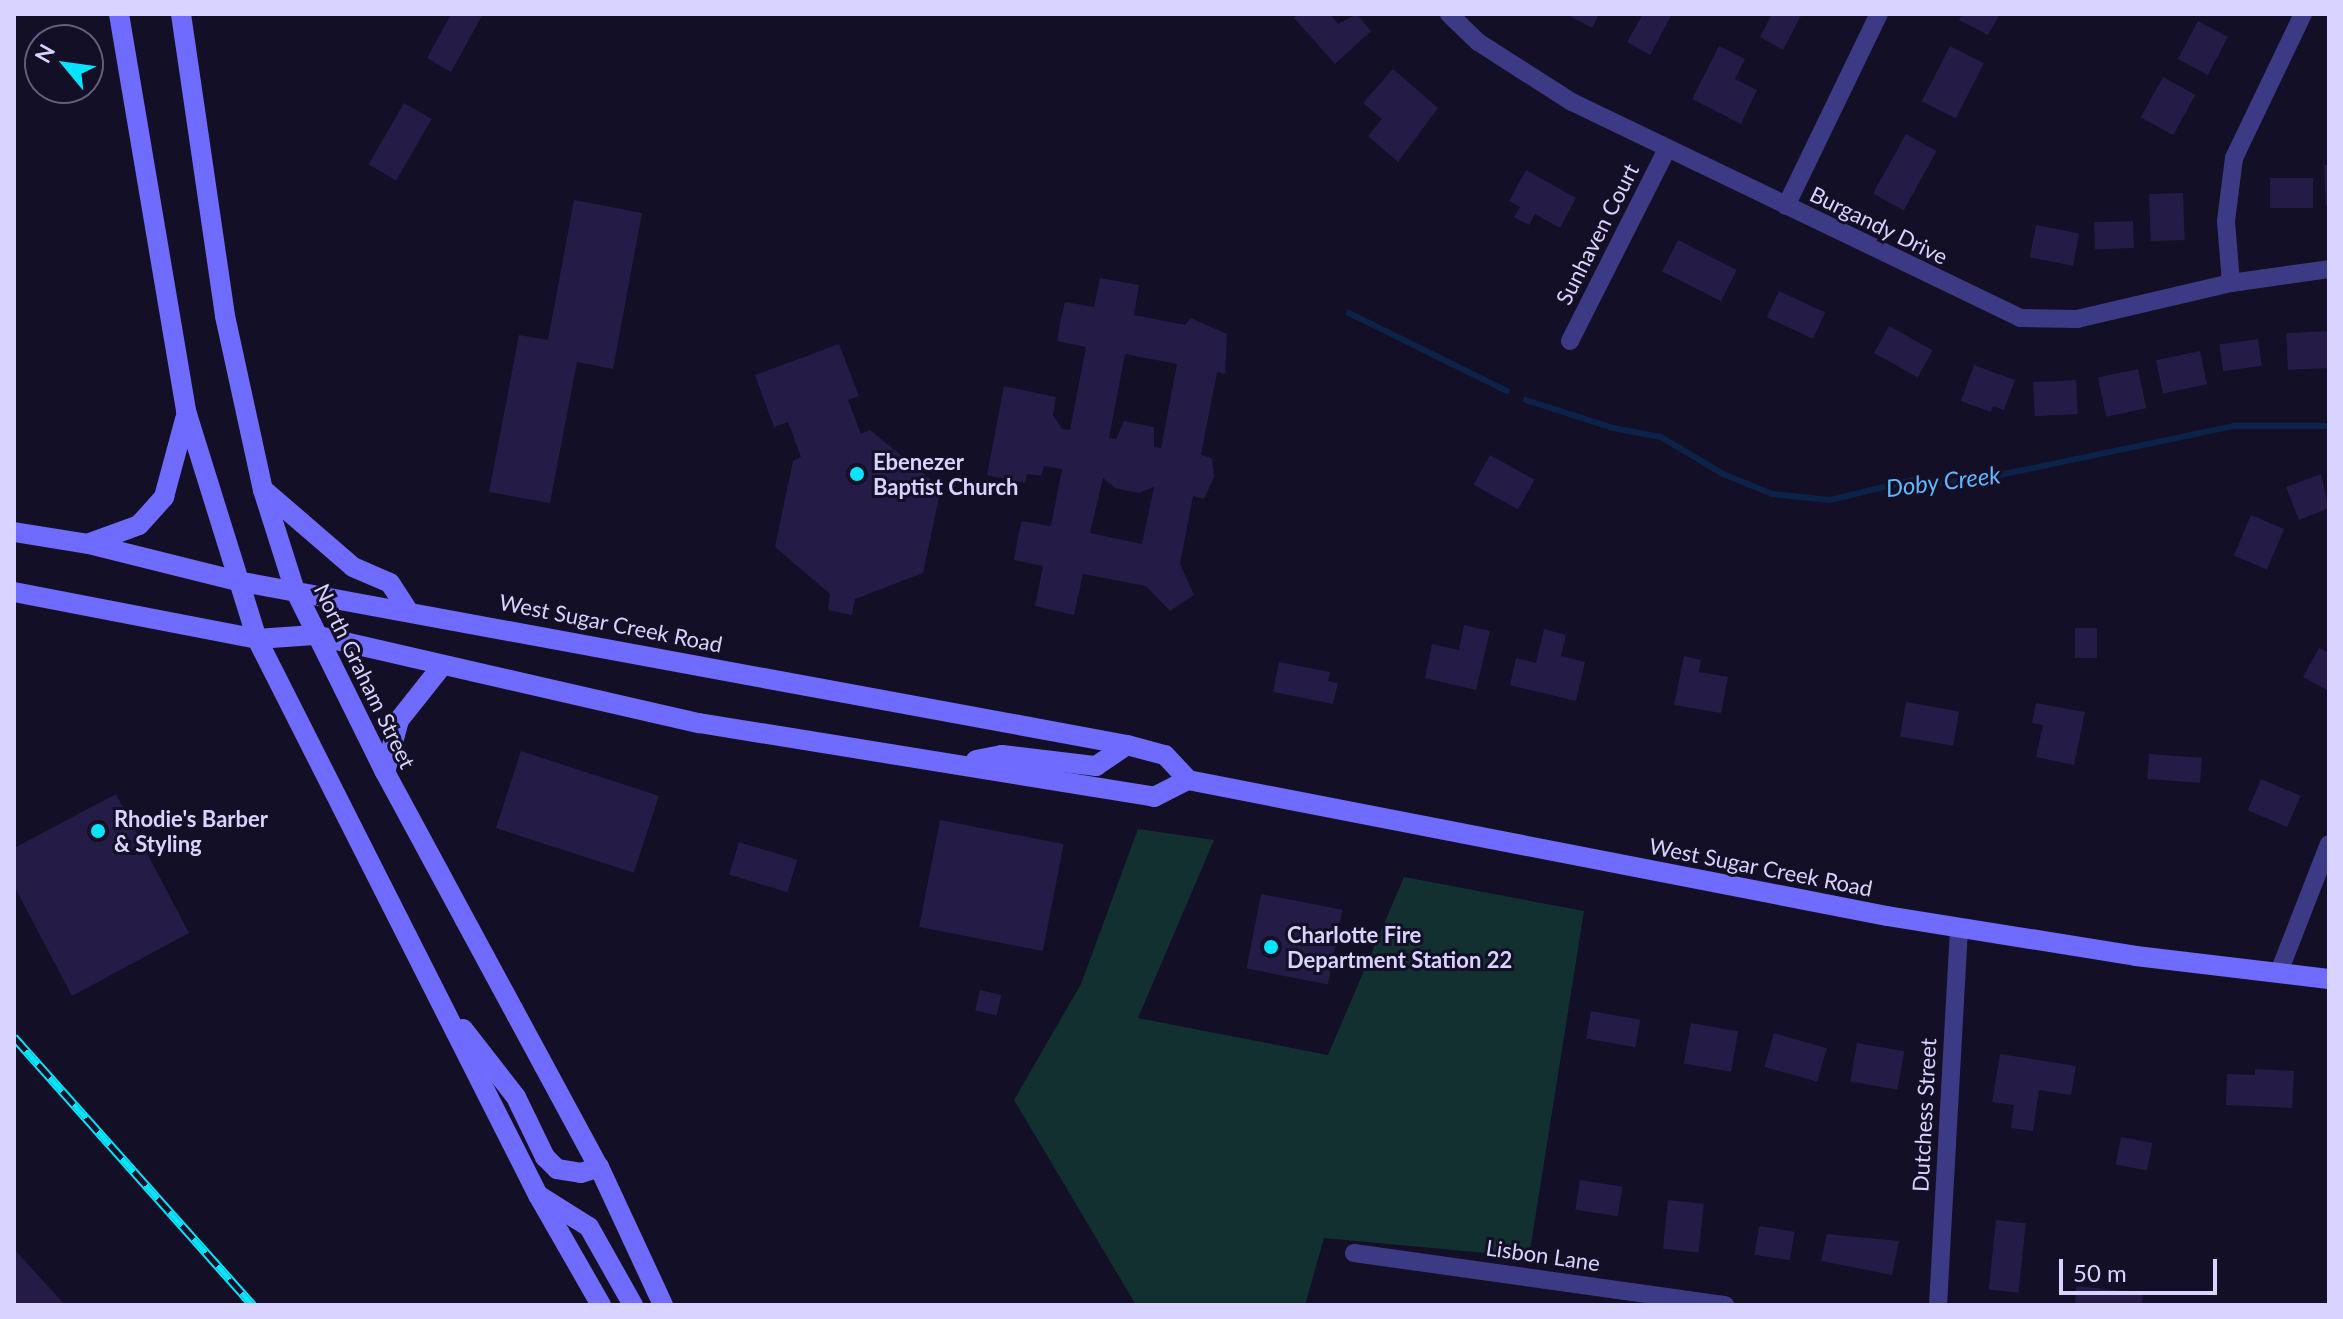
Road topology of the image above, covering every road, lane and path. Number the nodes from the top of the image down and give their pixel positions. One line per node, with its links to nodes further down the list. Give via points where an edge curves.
1 (119, 14): 11 (main road)
2 (181, 14): 12 (main road, North Graham Street, via 225,316)
3 (1449, 14): 6 (street, Burgandy Drive, via 1523,73)
4 (1879, 14): 7 (street)
5 (2303, 14): 9 (street, via 2234,158 2226,221)
6 (1667, 149): 7 (street, Burgandy Drive); 10 (street, Sunhaven Court)
7 (1786, 206): 9 (street, Burgandy Drive, via 2007,314 2034,321 2077,319)
8 (2329, 269): 9 (street, Burgandy Drive)
9 (2231, 283)
10 (1570, 341)
11 (186, 411): 14 (main road, via 179,455 164,497 139,525); 15 (main road)
12 (263, 490): 16 (main road, North Graham Street); 18 (main road, via 353,567 390,583)
13 (14, 532): 14 (main road, West Sugar Creek Road)
14 (89, 544): 15 (main road, West Sugar Creek Road)
15 (237, 581): 16 (main road, West Sugar Creek Road); 20 (main road)
16 (294, 588): 18 (main road, West Sugar Creek Road); 19 (main road, North Graham Street)
17 (14, 592): 20 (main road)
18 (407, 609): 22 (main road, West Sugar Creek Road)
19 (314, 635): 20 (main road); 21 (main road); 24 (main road, North Graham Street)
20 (257, 639): 30 (main road)
21 (442, 666): 23 (main road, via 699,723); 24 (main road, via 399,720)
22 (1127, 745): 23 (main road, via 1096,766 1002,755); 25 (main road, West Sugar Creek Road, via 1165,755)
23 (960, 762): 25 (main road, via 1154,797)
24 (385, 772): 31 (main road, North Graham Street)
25 (1188, 780): 27 (main road, West Sugar Creek Road)
26 (2329, 844): 28 (street)
27 (1959, 928): 28 (main road, West Sugar Creek Road); 38 (street, Dutchess Street)
28 (2279, 972): 29 (main road, West Sugar Creek Road)
29 (2329, 979)
30 (445, 1006): 31 (main road, via 516,1097 551,1163 569,1173); 32 (main road)
31 (599, 1167): 36 (main road, North Graham Street)
32 (538, 1195): 34 (main road); 35 (main road, via 589,1227)
33 (1354, 1253): 37 (street, Lisbon Lane)
34 (601, 1305)
35 (633, 1305)
36 (663, 1305)
37 (1725, 1305)
38 (1938, 1305)

